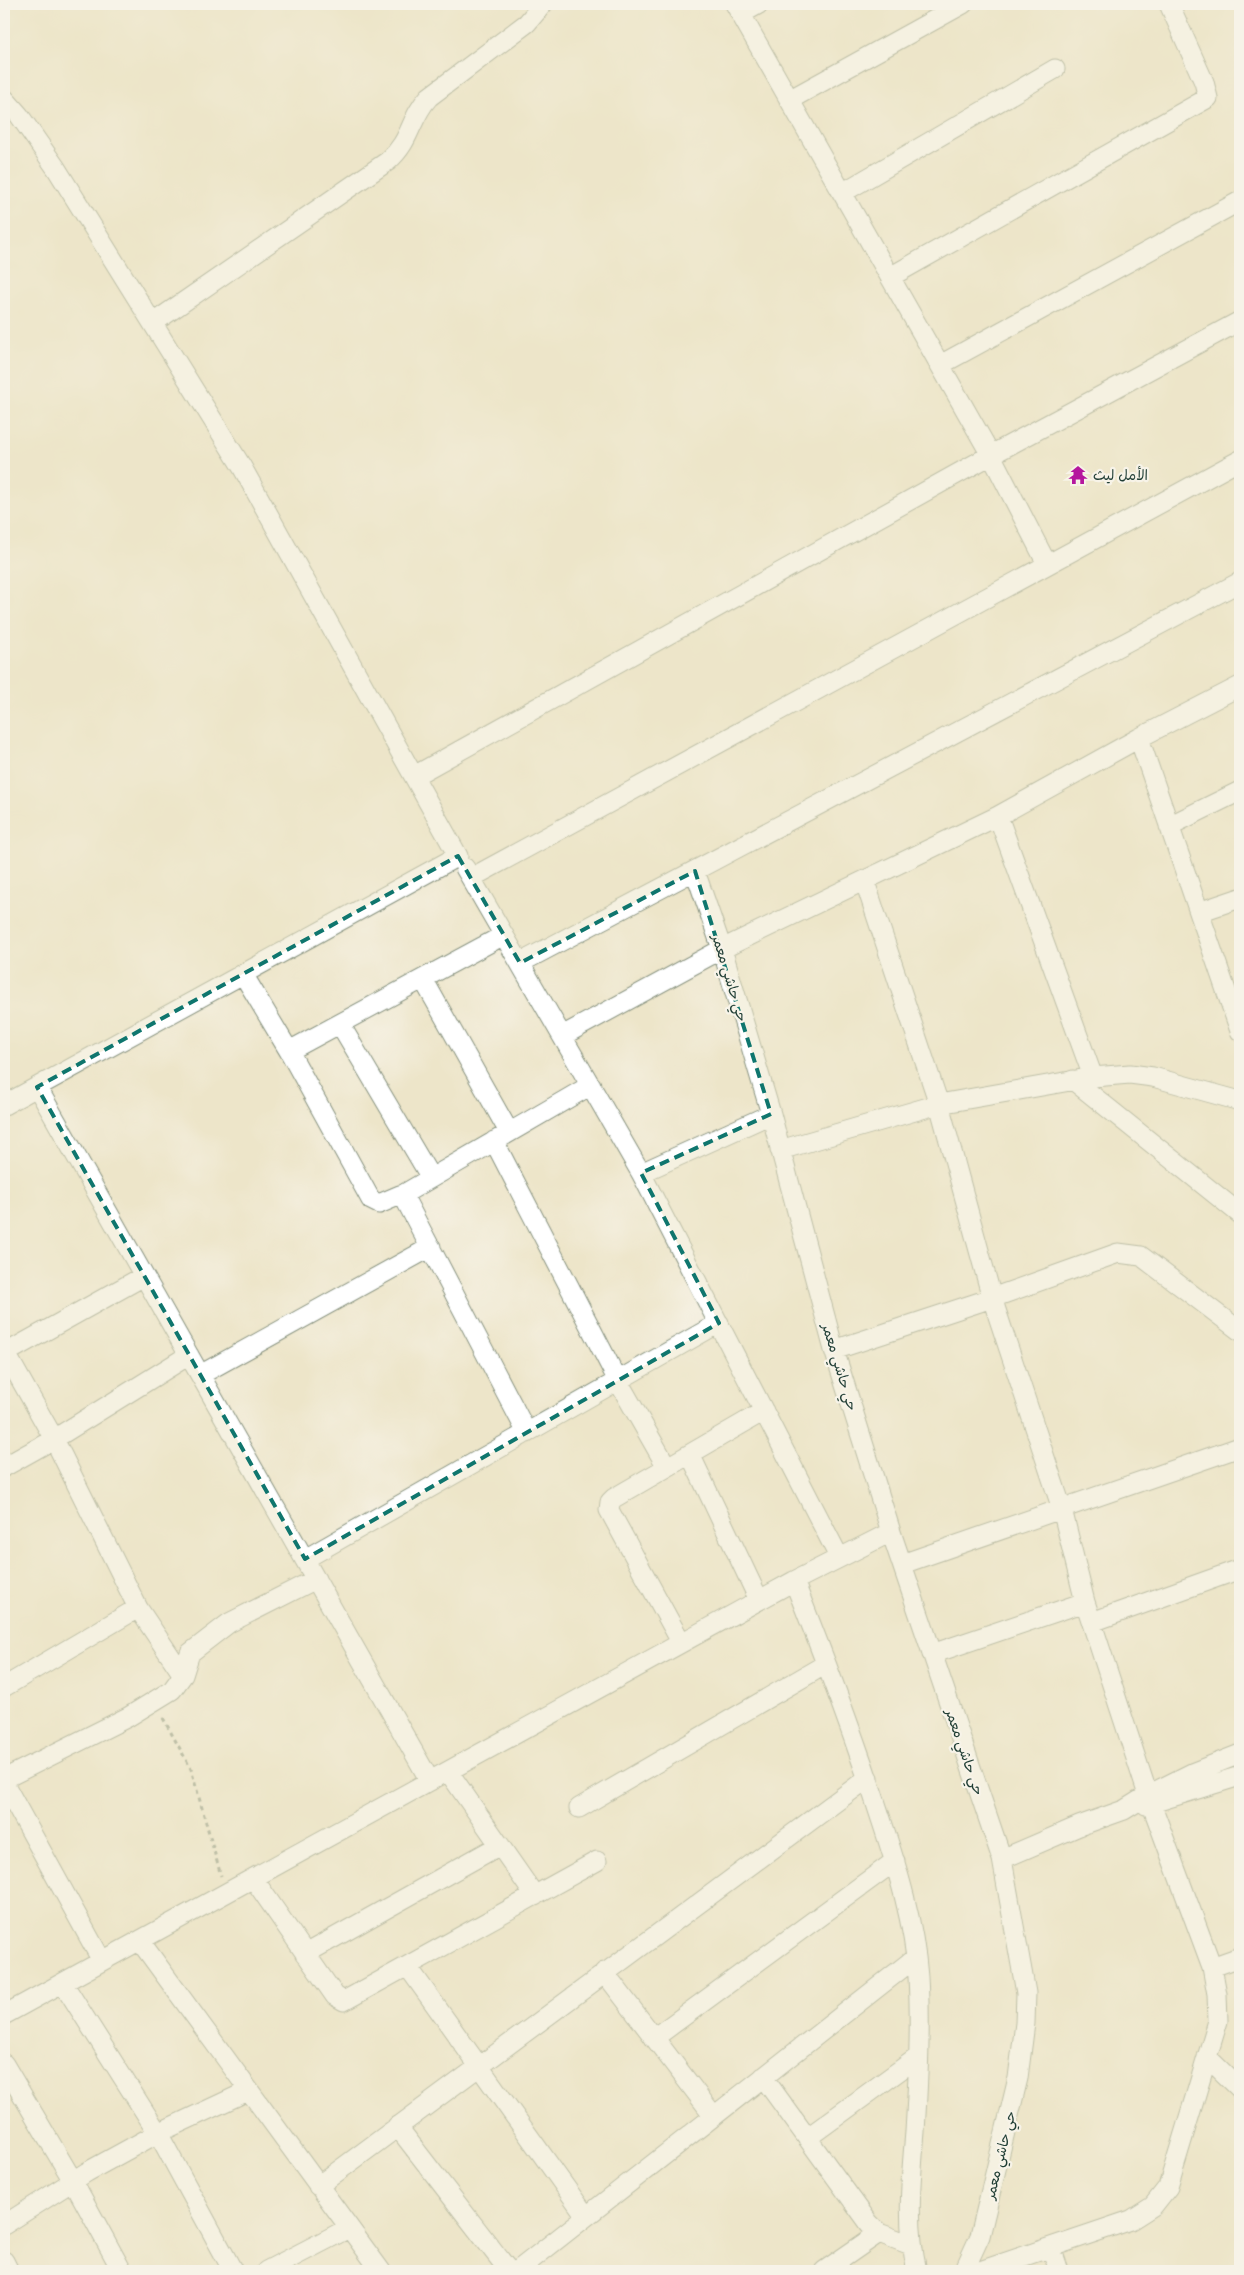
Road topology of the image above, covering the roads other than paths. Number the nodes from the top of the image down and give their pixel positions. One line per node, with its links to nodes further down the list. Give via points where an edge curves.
1 (543, 4): 13 (street, via 527,23 429,97 418,109 402,149 388,162)
2 (759, 4): 5 (street)
3 (963, 4): 8 (street)
4 (1169, 4): 11 (street, via 1208,98)
5 (738, 9): 8 (street)
6 (1055, 69): 9 (street)
7 (4, 98): 13 (street, via 56,168)
8 (789, 100): 9 (street)
9 (842, 193): 11 (street)
10 (1240, 201): 14 (street)
11 (890, 277): 14 (street)
12 (1240, 321): 15 (street)
13 (153, 324): 21 (street, via 242,467)
14 (940, 365): 15 (street)
15 (991, 455): 17 (street); 21 (street)
16 (1240, 460): 17 (street)
17 (1047, 564): 27 (street)
18 (1240, 582): 26 (street)
19 (1240, 686): 20 (street)
20 (1139, 738): 23 (street); 24 (street)
21 (414, 776): 25 (street)
22 (1240, 791): 24 (street)
23 (998, 816): 28 (street); 40 (street)
24 (1169, 826): 30 (street)
25 (458, 856): 27 (street); 34 (street)
26 (695, 871): 32 (street, حي حاشي معمر); 33 (street)
27 (471, 878): 31 (street)
28 (865, 882): 32 (street); 45 (street)
29 (1240, 898): 30 (street)
30 (1199, 912): 37 (street)
31 (504, 935): 33 (street); 35 (street)
32 (722, 950): 38 (street); 47 (street, حي حاشي معمر)
33 (520, 963): 38 (street)
34 (243, 974): 39 (street); 43 (street)
35 (423, 979): 36 (street); 48 (street)
36 (340, 1024): 39 (street); 51 (street)
37 (1240, 1032)
38 (562, 1036): 42 (street)
39 (290, 1051): 52 (street, via 371,1200 379,1204)
40 (1093, 1077): 41 (street); 44 (street, via 1130,1074 1153,1077)
41 (1073, 1080): 45 (street); 53 (street)
42 (590, 1085): 48 (street); 50 (street)
43 (37, 1087): 46 (street); 55 (street)
44 (1240, 1101)
45 (939, 1104): 49 (street); 56 (street)
46 (4, 1105)
47 (771, 1114): 49 (street, حي حاشي معمر); 50 (street)
48 (501, 1137): 51 (street); 63 (street)
49 (780, 1150): 59 (street, حي حاشي معمر)
50 (641, 1174): 57 (street)
51 (431, 1178): 52 (street)
52 (402, 1195): 54 (street)
53 (1240, 1214)
54 (431, 1247): 62 (street); 65 (street)
55 (144, 1276): 60 (street); 61 (street)
56 (992, 1298): 58 (street, via 1107,1256 1130,1253 1141,1256); 59 (street); 71 (street)
57 (719, 1323): 63 (street); 64 (street)
58 (1240, 1331)
59 (834, 1350): 72 (street, حي حاشي معمر)
60 (4, 1352): 66 (street)
61 (189, 1355): 62 (street); 66 (street)
62 (200, 1375): 74 (street)
63 (618, 1381): 65 (street); 70 (street)
64 (764, 1411): 68 (street); 73 (street)
65 (527, 1432): 74 (street)
66 (54, 1440): 69 (street); 81 (street)
67 (1240, 1447): 71 (street)
68 (690, 1454): 70 (street); 79 (street)
69 (4, 1468)
70 (667, 1468): 83 (street, via 614,1498 609,1510)
71 (1062, 1509): 75 (street); 80 (street)
72 (891, 1532): 73 (street); 75 (street, حي حاشي معمر)
73 (839, 1557): 78 (street)
74 (305, 1559): 77 (street)
75 (902, 1564): 84 (street, حي حاشي معمر)
76 (1240, 1569): 82 (street)
77 (316, 1579): 86 (street, via 229,1623 190,1653); 93 (street)
78 (794, 1581): 79 (street); 85 (street)
79 (759, 1600): 83 (street)
80 (1085, 1602): 82 (street); 84 (street)
81 (138, 1608): 86 (street); 87 (street)
82 (1092, 1622): 95 (street)
83 (681, 1642): 89 (street)
84 (932, 1654): 98 (street, حي حاشي معمر)
85 (826, 1664): 91 (street); 96 (street)
86 (183, 1675): 92 (street, via 172,1690 128,1717)
87 (4, 1687)
88 (1240, 1754): 95 (street, via 1194,1772)
89 (448, 1771): 93 (street); 97 (street)
90 (1240, 1776): 95 (street)
91 (868, 1778): 100 (street); 110 (street)
92 (4, 1779)
93 (430, 1781): 101 (street)
94 (4, 1783): 107 (street)
95 (1145, 1801): 98 (street); 109 (street)
96 (579, 1808)
97 (500, 1845): 102 (street); 104 (street)
98 (1002, 1858): 143 (street, حي حاشي معمر, via 1026,1993 1025,2023 1018,2078 980,2236)
99 (596, 1861): 102 (street)
100 (895, 1861): 106 (street); 113 (street)
101 (253, 1878): 103 (street); 104 (street)
102 (535, 1896): 108 (street)
103 (140, 1941): 107 (street); 120 (street)
104 (305, 1954): 108 (street, via 335,1996 344,2001)
105 (1240, 1957): 109 (street)
106 (915, 1958): 114 (street); 118 (street)
107 (102, 1961): 111 (street)
108 (408, 1967): 117 (street)
109 (1212, 1967): 115 (street, via 1218,2021)
110 (604, 1972): 113 (street); 117 (street)
111 (63, 1982): 112 (street); 123 (street)
112 (4, 2015)
113 (654, 2038): 121 (street)
114 (918, 2057): 124 (street); 131 (street, via 910,2198)
115 (1207, 2057): 119 (street); 132 (street, via 1168,2187 1153,2206 1131,2220)
116 (4, 2064): 125 (street)
117 (478, 2066): 122 (street); 127 (street)
118 (763, 2077): 121 (street); 124 (street)
119 (1240, 2089)
120 (248, 2091): 123 (street); 126 (street)
121 (714, 2116): 127 (street)
122 (397, 2126): 126 (street); 139 (street)
123 (158, 2133): 125 (street); 136 (street)
124 (807, 2138): 130 (street)
125 (74, 2181): 128 (street); 135 (street)
126 (318, 2186): 129 (street)
127 (586, 2216): 140 (street)
128 (4, 2225)
129 (349, 2228): 137 (street); 138 (street)
130 (879, 2233): 131 (street); 141 (street)
131 (911, 2245): 142 (street)
132 (1051, 2247): 144 (street); 145 (street)
133 (4, 2261): 134 (street)
134 (10, 2271)
135 (122, 2271)
136 (234, 2271)
137 (266, 2271)
138 (381, 2271)
139 (509, 2271)
140 (517, 2271)
141 (824, 2271)
142 (917, 2271)
143 (964, 2271)
144 (980, 2271)
145 (1059, 2271)

